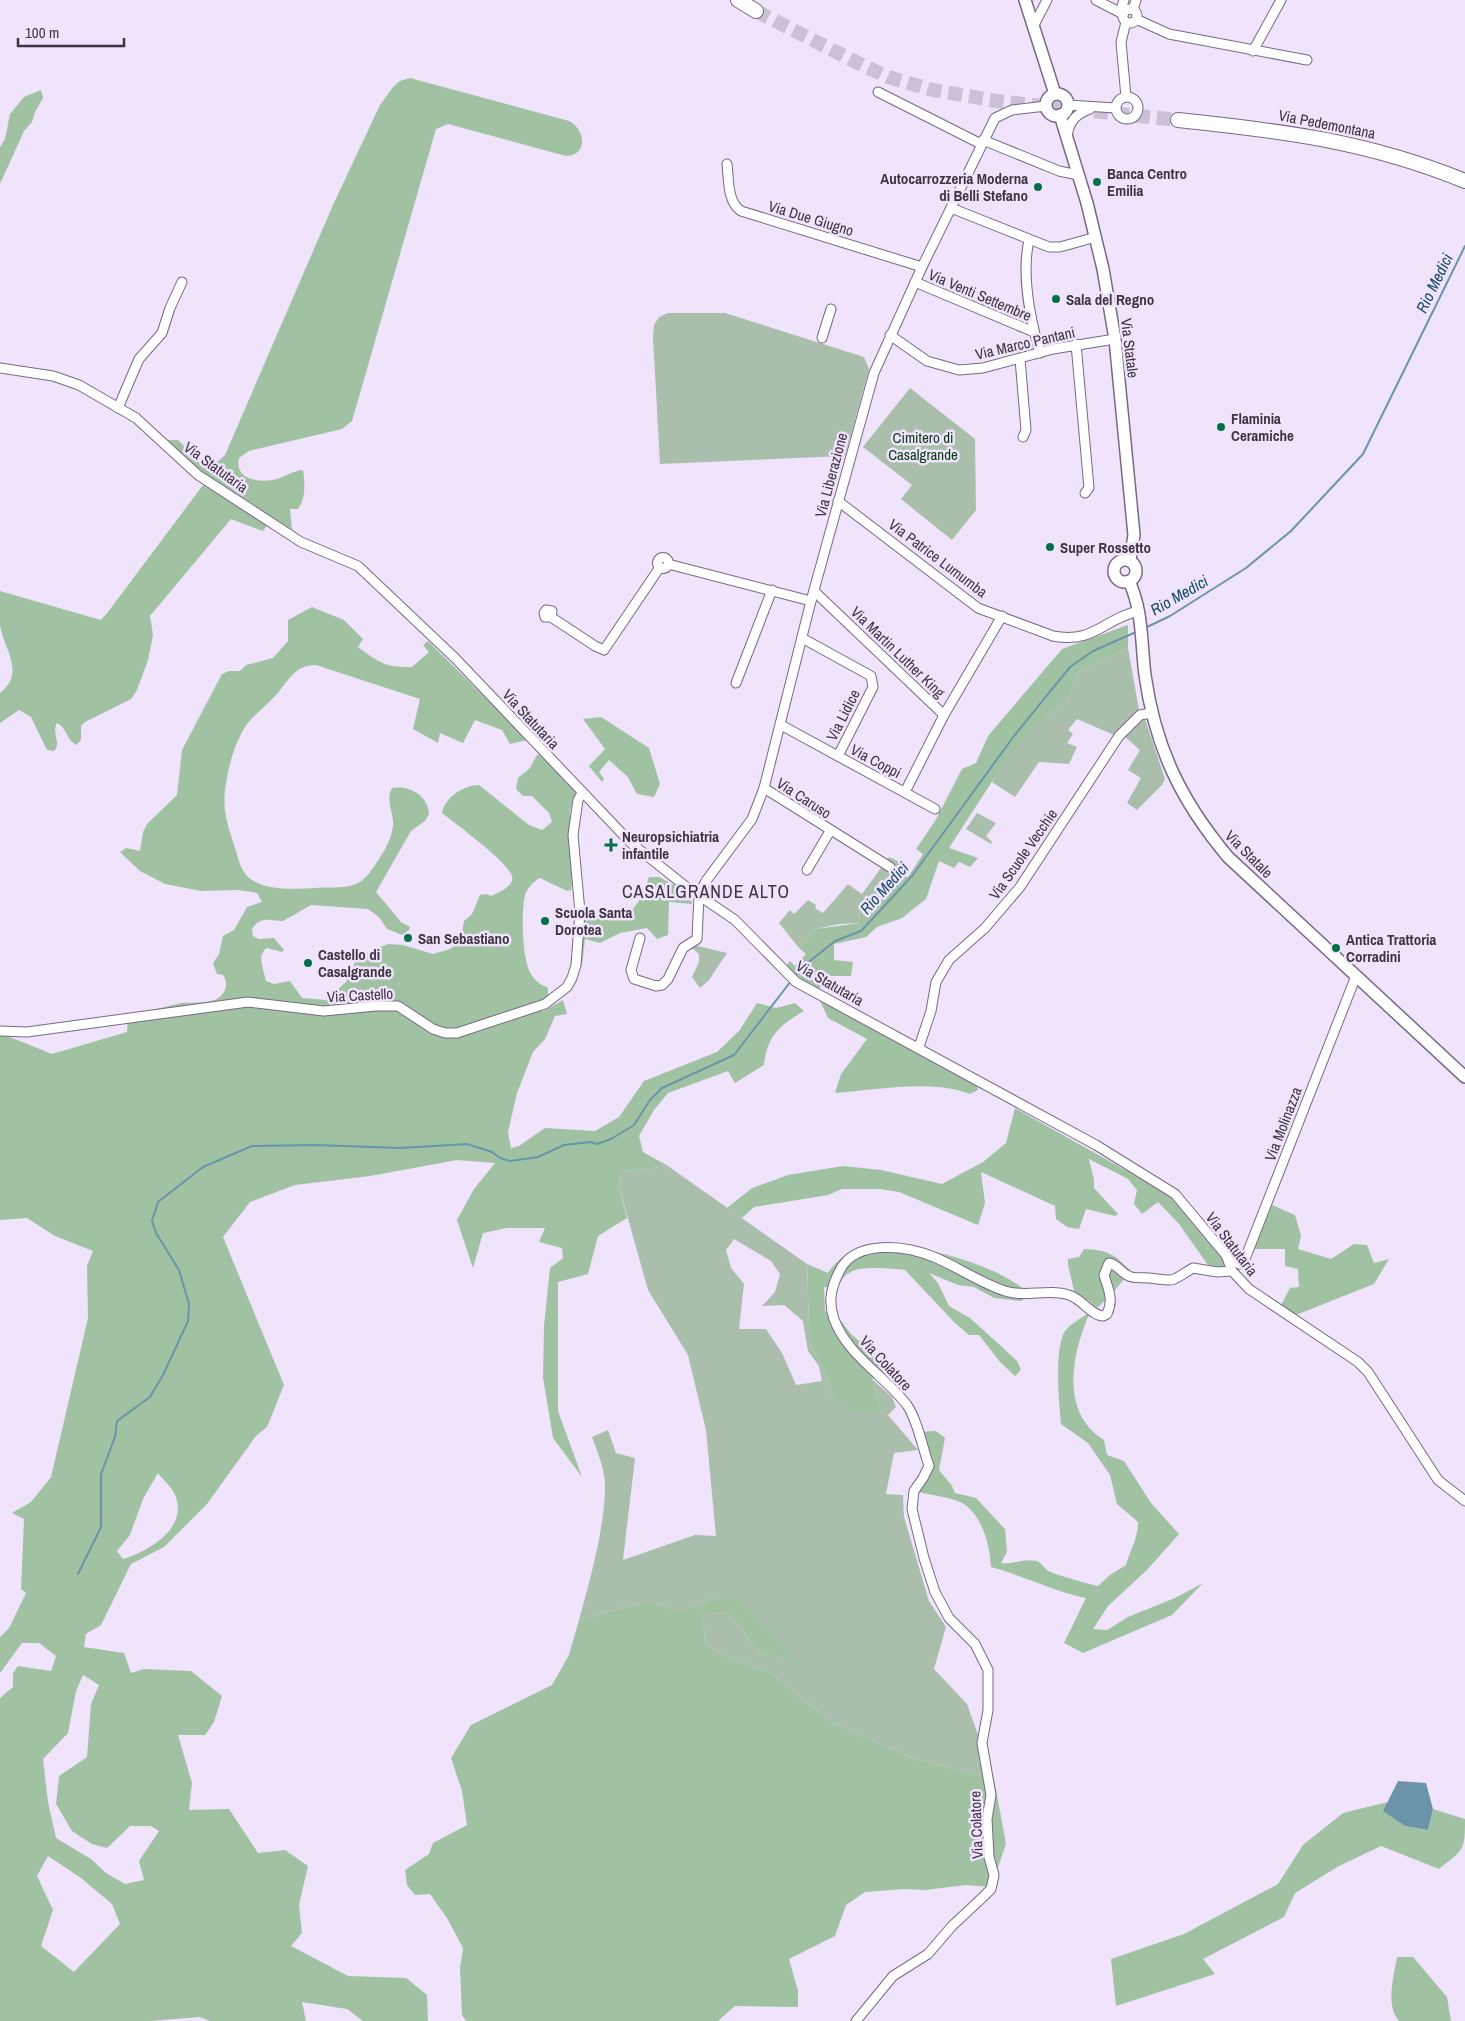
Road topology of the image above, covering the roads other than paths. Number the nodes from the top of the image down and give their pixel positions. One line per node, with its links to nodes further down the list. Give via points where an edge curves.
1 (738, 0): 8 (main road)
2 (1026, 0): 7 (street); 10 (main road)
3 (1096, 0): 9 (street)
4 (1124, 0): 9 (street, via 1122,6)
5 (1136, 0): 9 (street)
6 (1281, 0): 11 (street)
7 (1046, 1): 10 (street)
8 (756, 11)
9 (1127, 14): 11 (street, via 1132,23 1136,19 1169,34); 15 (street, via 1121,42)
10 (1034, 25): 14 (main road)
11 (1253, 51): 12 (street)
12 (1307, 60)
13 (878, 92): 23 (street)
14 (1055, 94): 16 (main road, via 1048,98); 17 (main road, via 1064,97)
15 (1126, 97): 19 (street); 19 (street, via 1133,98 1138,104 1134,117 1127,120 1120,117)
16 (1046, 106): 20 (main road, via 1050,114); 23 (street, Via Liberazione, via 999,114)
17 (1068, 106): 18 (street); 20 (main road)
18 (1094, 107): 19 (street); 22 (street, via 1074,118)
19 (1116, 108)
20 (1060, 116): 22 (main road, Via Statale)
21 (1178, 120): 26 (main road, Via Pedemontana, via 1337,140 1420,163)
22 (1067, 137): 25 (main road, Via Statale)
23 (982, 142): 25 (street); 27 (street, Via Liberazione)
24 (727, 164): 30 (street, Via Due Giugno, via 731,198 741,211)
25 (1078, 175): 28 (main road, Via Statale)
26 (1465, 181)
27 (951, 208): 29 (street); 30 (street, Via Liberazione)
28 (1096, 237): 29 (street, via 1055,247); 37 (main road, Via Statale)
29 (1029, 240): 34 (street, Via Venti Settembre, via 1026,264)
30 (922, 267): 32 (street, Via Liberazione)
31 (182, 282): 42 (street, via 162,333 141,356)
32 (915, 282): 34 (street, Via Venti Settembre); 35 (street, Via Liberazione)
33 (831, 309): 36 (street)
34 (1034, 332): 39 (street, Via Venti Settembre)
35 (890, 335): 40 (street, Via Marco Pantani, via 927,361 949,369 975,369); 45 (street, Via Liberazione, via 866,399)
36 (822, 338)
37 (1115, 339): 38 (street, Via Marco Pantani); 46 (main road, Via Statale, via 1134,535)
38 (1076, 344): 39 (street, Via Marco Pantani); 44 (street, via 1089,488)
39 (1040, 353): 40 (street, Via Marco Pantani)
40 (1020, 358): 43 (street, via 1026,430)
41 (0, 368): 42 (street, Via Statutaria, via 62,378)
42 (118, 408): 62 (street, Via Statutaria, via 142,423 198,475 301,542 358,566 455,658)
43 (1022, 437)
44 (1085, 493)
45 (838, 501): 49 (street, Via Liberazione); 51 (street, Via Patrice Lumumba, via 975,606)
46 (1130, 560): 47 (main road, Via Statale, via 1137,572); 47 (main road, Via Statale, via 1119,562 1114,570 1118,580)
47 (1129, 582): 53 (main road, Via Statale)
48 (772, 590): 50 (street); 52 (street, via 664,566 604,650); 55 (street)
49 (814, 591): 50 (street, Via Liberazione); 57 (street, Via Martin Luther King)
50 (811, 601): 54 (street, Via Liberazione)
51 (1002, 616): 53 (street, Via Patrice Lumumba, via 1065,638 1095,632 1122,615); 57 (street, Via Martin Luther King)
52 (551, 617)
53 (1140, 621): 56 (main road, Via Statale)
54 (802, 638): 58 (street, Via Liberazione); 59 (street, Via Lidice, via 873,680 873,687)
55 (736, 683)
56 (1151, 713): 69 (main road, Via Statale, via 1170,769 1211,836 1228,857); 71 (street, Via Scuole Vecchie, via 1140,716 1119,736 1020,887 985,928 949,960 936,982 931,1011)
57 (944, 715): 61 (street, Via Coppi)
58 (781, 725): 59 (street, Via Coppi); 60 (street, Via Liberazione)
59 (838, 756): 61 (street, Via Coppi)
60 (764, 788): 64 (street, Via Caruso); 67 (street, Via Liberazione, via 752,818 706,881)
61 (905, 792): 63 (street, Via Coppi)
62 (582, 793): 67 (street, Via Statutaria, via 633,844); 70 (street, Via Castello, via 577,803 573,835 580,912 574,972 567,987 545,1004 450,1034 433,1029 398,1006 324,1012 248,1002 27,1032)
63 (935, 809)
64 (830, 831): 65 (street, Via Caruso); 66 (street, Via Caruso)
65 (890, 867)
66 (806, 870)
67 (700, 895): 68 (street, via 697,939 682,948 662,985 634,979 631,970); 71 (street, Via Statutaria, via 735,920 796,982)
68 (640, 938)
69 (1356, 976): 72 (main road, Via Statale); 73 (street, Via Molinazza, via 1245,1260 1239,1264)
70 (0, 1031)
71 (919, 1047): 73 (street, Via Statutaria, via 1096,1144 1175,1194)
72 (1465, 1077)
73 (1226, 1255): 74 (street, Via Statutaria)
74 (1232, 1270): 75 (street, Via Statutaria, via 1249,1289 1358,1362 1368,1372 1438,1480); 76 (street, Via Colatore, via 1217,1272 1193,1268 1174,1281 1164,1282 1131,1277 1110,1263 1104,1274 1110,1303 1107,1314 1103,1316 1095,1314 1081,1300 1066,1294 1007,1292 933,1256 914,1252 875,1247 850,1256 841,1267 832,1287 831,1304 835,1320 853,1349 908,1407 929,1466 914,1491 912,1509 934,1592 949,1618 975,1644 988,1670 988,1710 982,1744 990,1795 987,1819 989,1857 994,1875 991,1888 983,1897 928,1954 893,1976)
75 (1465, 1501)
76 (856, 2021)

